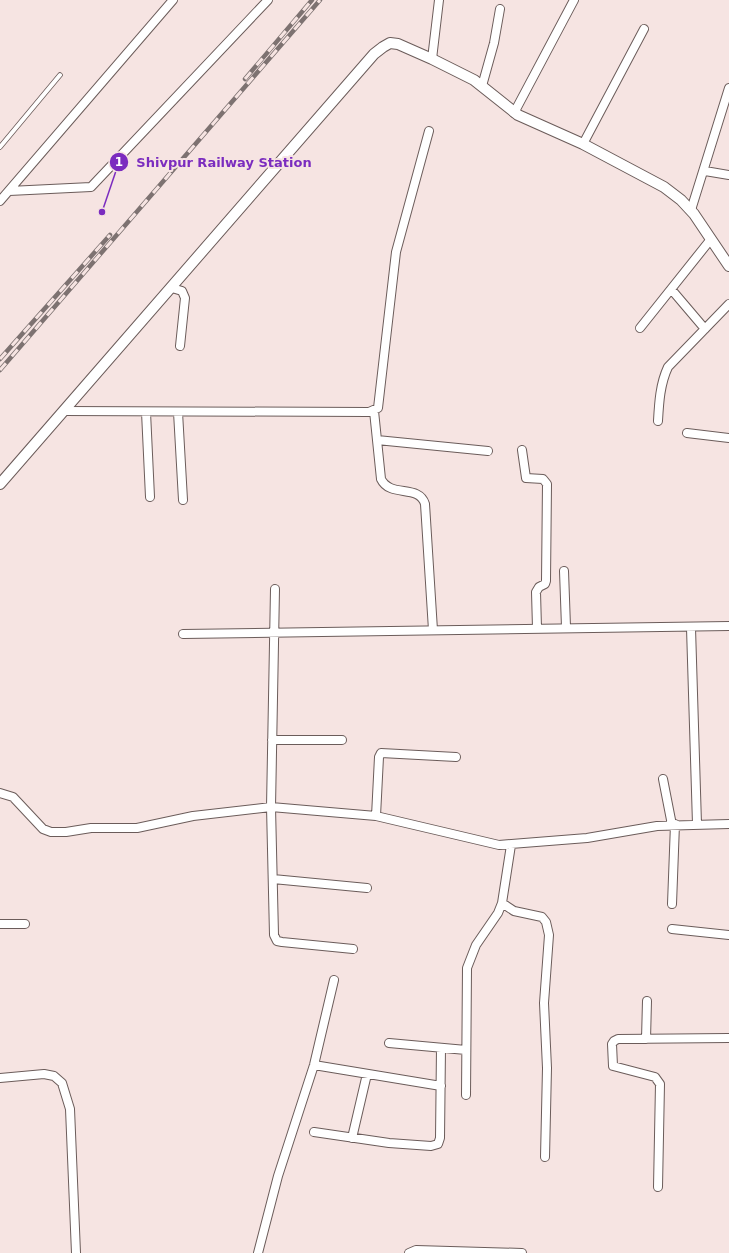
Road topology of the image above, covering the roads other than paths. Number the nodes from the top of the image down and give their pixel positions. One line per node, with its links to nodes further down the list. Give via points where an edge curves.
1 (173, 0): 17 (street)
2 (268, 0): 17 (street, via 91,187)
3 (439, 0): 7 (street)
4 (574, 0): 11 (street)
5 (500, 9): 9 (street, via 493,48)
6 (644, 29): 13 (street)
7 (432, 59): 9 (street, via 468,76); 22 (street, via 398,44 390,43 383,47)
8 (60, 75): 14 (lane)
9 (482, 86): 11 (street)
10 (729, 88): 15 (street)
11 (514, 113): 13 (street)
12 (429, 131): 29 (street, via 396,252 380,404)
13 (583, 144): 19 (street, via 664,187)
14 (0, 147)
15 (705, 171): 16 (street); 19 (street)
16 (729, 175)
17 (9, 191): 18 (street)
18 (0, 201)
19 (691, 210): 20 (street)
20 (711, 239): 21 (street); 23 (street)
21 (729, 266)
22 (172, 288): 27 (street, via 182,291 185,298); 28 (street)
23 (670, 290): 25 (street); 26 (street)
24 (729, 304): 26 (street)
25 (640, 328)
26 (705, 329): 32 (street, via 668,367 659,400)
27 (180, 346)
28 (64, 411): 30 (street); 38 (street)
29 (374, 411): 31 (street); 35 (street)
30 (146, 412): 31 (street); 39 (street)
31 (178, 412): 40 (street)
32 (658, 421)
33 (688, 433): 34 (street)
34 (729, 438)
35 (377, 440): 37 (street); 47 (street, via 381,479 384,485 417,494 423,498 425,504)
36 (522, 450): 45 (street, via 526,478 543,479 547,484 546,581 536,592)
37 (488, 451)
38 (0, 484)
39 (150, 497)
40 (183, 500)
41 (564, 571): 44 (street)
42 (275, 589): 49 (street)
43 (729, 626): 46 (street)
44 (566, 627): 45 (street); 46 (street)
45 (537, 628): 47 (street)
46 (691, 628): 58 (street)
47 (433, 630): 49 (street)
48 (182, 634): 49 (street)
49 (274, 634): 50 (street)
50 (272, 740): 51 (street); 55 (street)
51 (342, 740)
52 (456, 757): 56 (street, via 381,753 378,757)
53 (663, 779): 57 (street)
54 (0, 793): 55 (street, via 14,797 43,829 51,832 91,828 137,828 193,816)
55 (271, 807): 56 (street); 61 (street)
56 (376, 816): 60 (street, via 499,845)
57 (674, 824): 58 (street); 60 (street, via 587,838); 64 (street)
58 (697, 824): 59 (street)
59 (729, 824)
60 (511, 845): 63 (street)
61 (273, 879): 62 (street); 69 (street, via 274,935 278,941)
62 (367, 888)
63 (502, 903): 76 (street, via 473,950 467,968); 84 (street, via 514,911 542,917 548,928 544,1003 547,1068)
64 (672, 904)
65 (0, 924): 66 (street)
66 (25, 924)
67 (672, 929): 68 (street)
68 (729, 935)
69 (353, 949)
70 (334, 980): 77 (street)
71 (647, 1001): 73 (street)
72 (729, 1038): 73 (street)
73 (646, 1039): 85 (street, via 614,1041 611,1062 616,1068 654,1077 660,1084)
74 (389, 1043): 75 (street)
75 (441, 1048): 76 (street); 80 (street)
76 (466, 1050): 81 (street)
77 (314, 1065): 78 (street); 87 (street, via 278,1176)
78 (366, 1074): 80 (street); 83 (street)
79 (0, 1078): 86 (street, via 44,1074 54,1076 62,1083 70,1109)
80 (441, 1086): 83 (street, via 438,1144 432,1146 389,1143)
81 (466, 1095)
82 (314, 1132): 83 (street)
83 (352, 1138)
84 (545, 1157)
85 (658, 1187)
86 (76, 1253)
87 (258, 1253)
88 (409, 1253): 89 (street, via 416,1250)
89 (522, 1253)

